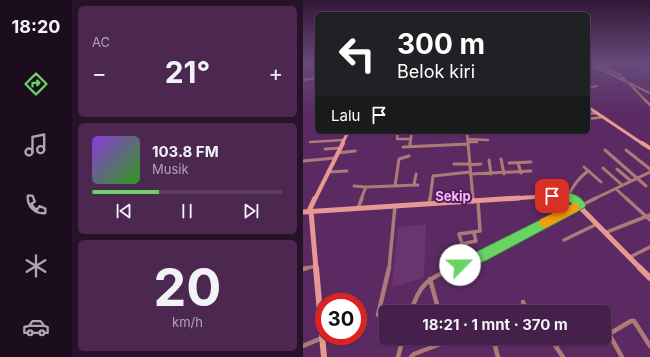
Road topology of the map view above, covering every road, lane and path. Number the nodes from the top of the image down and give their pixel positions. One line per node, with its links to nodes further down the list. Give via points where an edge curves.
1 (624, 81): 2 (street)
2 (627, 82): 5 (street); 6 (street)
3 (597, 86): 4 (street)
4 (590, 88)
5 (650, 93)
6 (650, 104)
7 (590, 108): 8 (main road)
8 (597, 113): 9 (street); 10 (main road)
9 (590, 114)
10 (603, 117): 11 (street); 24 (main road)
11 (590, 119)
12 (347, 134): 17 (main road)
13 (398, 134): 16 (street, via 397,139)
14 (411, 134): 16 (street)
15 (467, 134): 20 (street)
16 (410, 139): 22 (street)
17 (344, 140): 19 (street); 28 (main road)
18 (488, 140): 20 (street)
19 (310, 142)
20 (468, 142): 21 (street); 22 (street); 38 (street)
21 (477, 142)
22 (410, 146): 23 (street)
23 (403, 147)
24 (650, 148)
25 (325, 149): 28 (street)
26 (605, 150): 55 (street)
27 (626, 150): 44 (street)
28 (338, 151): 29 (street); 31 (main road)
29 (355, 151)
30 (409, 156): 60 (street, via 399,159)
31 (335, 158): 33 (street); 48 (main road)
32 (501, 159): 54 (street)
33 (303, 160)
34 (489, 160): 53 (street)
35 (531, 162): 36 (street)
36 (518, 163): 40 (street); 51 (street)
37 (454, 164): 38 (street)
38 (469, 164): 39 (street); 50 (street)
39 (481, 164)
40 (509, 164)
41 (584, 167): 47 (street)
42 (603, 168): 58 (street)
43 (617, 169): 56 (street)
44 (650, 169)
45 (347, 171): 48 (street)
46 (531, 171): 51 (street)
47 (589, 171): 57 (street); 64 (street, via 579,178)
48 (328, 172): 71 (main road)
49 (650, 172): 55 (street)
50 (470, 173): 53 (street); 65 (street); 66 (street, via 433,176)
51 (521, 173): 54 (street)
52 (416, 174): 60 (street, via 416,185)
53 (491, 174): 54 (street)
54 (504, 174)
55 (638, 178): 56 (street); 61 (street)
56 (631, 181): 58 (street)
57 (601, 182)
58 (622, 185): 63 (street)
59 (354, 186): 62 (street)
60 (395, 186): 62 (street)
61 (647, 186)
62 (366, 187): 69 (street)
63 (616, 188): 67 (street); 72 (street)
64 (569, 196): 65 (main road); 67 (main road)
65 (476, 202): 66 (main road); 76 (street, via 480,230)
66 (429, 204): 68 (main road)
67 (581, 205): 74 (main road); 83 (street)
68 (395, 206): 69 (main road); 89 (street, via 388,276)
69 (359, 208): 71 (main road)
70 (303, 212): 71 (main road)
71 (310, 212): 80 (main road)
72 (648, 216): 73 (street); 75 (street)
73 (650, 220)
74 (598, 224): 75 (main road); 77 (street)
75 (607, 232): 79 (main road)
76 (474, 233): 76 (street, via 459,234 460,242 464,244 476,241)
77 (564, 240)
78 (650, 247): 79 (street)
79 (631, 257): 82 (main road)
80 (316, 266): 81 (street); 84 (main road)
81 (303, 269)
82 (650, 278)
83 (430, 279): 86 (street, via 418,292); 87 (street)
84 (318, 293)
85 (523, 302): 88 (street)
86 (413, 305)
87 (437, 305)
88 (524, 305)
89 (378, 315)
90 (611, 332): 99 (street, via 634,321)
91 (315, 341): 97 (street)
92 (611, 341): 105 (street)
93 (323, 345): 100 (main road)
94 (401, 345): 101 (street)
95 (438, 345): 102 (street)
96 (496, 345): 103 (street)
97 (303, 346)
98 (556, 346): 104 (street)
99 (650, 346)
100 (324, 357)
101 (398, 357)
102 (411, 357)
103 (498, 357)
104 (563, 357)
105 (623, 357)

